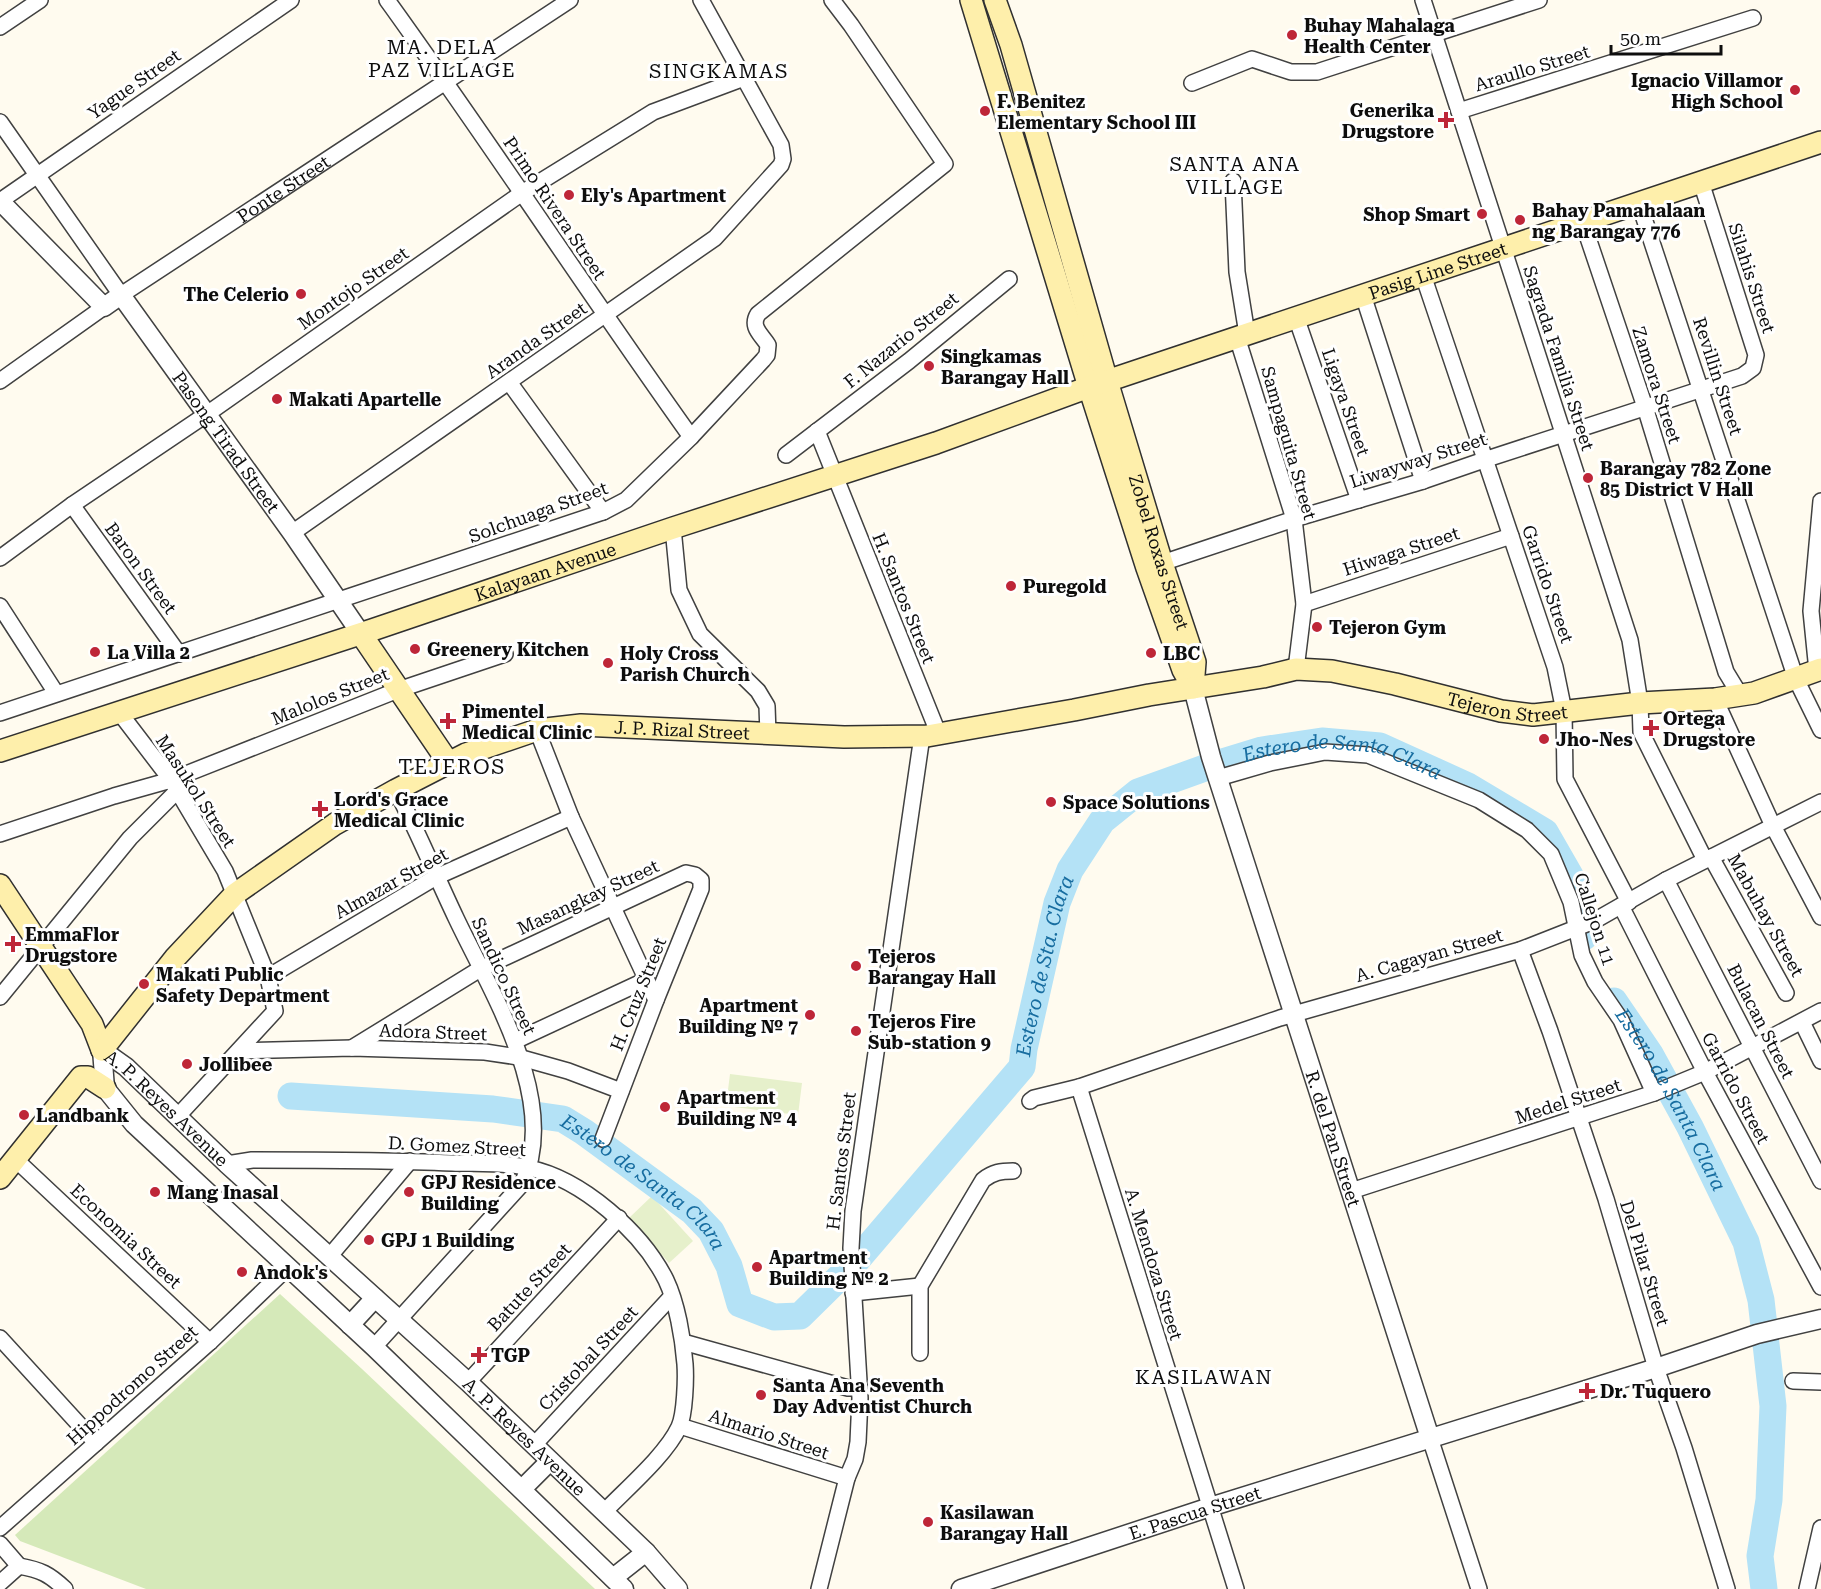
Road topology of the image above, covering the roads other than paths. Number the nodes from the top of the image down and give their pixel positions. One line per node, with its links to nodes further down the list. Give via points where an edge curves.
1 (40, 0): 12 (street)
2 (291, 0): 20 (street, Yague Street)
3 (387, 0): 15 (street, Primo Rivera Street)
4 (570, 0): 15 (street, Ponte Street)
5 (701, 0): 14 (street)
6 (832, 0): 44 (street, Solchuaga Street, via 945,164 758,314 754,324 768,345 767,355)
7 (971, 0): 38 (main road, Zobel Roxas Street)
8 (995, 0): 38 (main road, Zobel Roxas Street, via 1011,45)
9 (1423, 0): 13 (street, Sagrada Familia Street)
10 (1539, 0): 13 (street)
11 (1753, 18): 17 (street, Araullo Street)
12 (0, 27)
13 (1434, 33): 16 (street, via 1317,72 1291,72 1252,59); 17 (street, Sagrada Familia Street)
14 (744, 78): 23 (street, Montojo Street, via 653,112); 33 (street, Aranda Street, via 781,145 781,165 715,238)
15 (446, 81): 23 (street, Primo Rivera Street); 30 (street, Ponte Street)
16 (1192, 83)
17 (1459, 111): 27 (street, Sagrada Familia Street)
18 (0, 122): 20 (street, Pasong Tirad Street)
19 (1821, 142): 22 (main road, Pasig Line Street)
20 (37, 175): 24 (street, Yague Street); 30 (street, Pasong Tirad Street)
21 (1233, 181): 35 (street, Sampaguita Street)
22 (1701, 182): 25 (main road, Pasig Line Street); 39 (street, Silahis Street, via 1756,355 1753,368 1742,376)
23 (522, 193): 33 (street, Primo Rivera Street); 41 (street, Montojo Street)
24 (0, 201): 32 (street)
25 (1639, 203): 26 (main road, Pasig Line Street); 39 (street, Revillin Street)
26 (1583, 223): 27 (main road, Pasig Line Street); 40 (street, Zamora Street)
27 (1503, 248): 28 (main road, Pasig Line Street); 43 (street, Sagrada Familia Street)
28 (1423, 275): 31 (main road, Pasig Line Street); 46 (street, Garrido Street)
29 (1009, 279): 42 (street, F. Nazario Street)
30 (121, 295): 32 (street, Ponte Street); 41 (street, Pasong Tirad Street)
31 (1363, 295): 34 (main road, Pasig Line Street); 48 (street)
32 (104, 307): 36 (street, Ponte Street)
33 (604, 316): 37 (street, Aranda Street); 44 (street, Primo Rivera Street)
34 (1296, 317): 35 (main road, Pasig Line Street); 49 (street, Ligaya Street)
35 (1242, 335): 38 (main road, Pasig Line Street); 53 (street, Sampaguita Street)
36 (0, 381)
37 (509, 382): 52 (street); 55 (street, Aranda Street)
38 (1098, 384): 47 (main road, Kalayaan Avenue); 58 (main road, Zobel Roxas Street)
39 (1702, 389): 40 (street, Liwayway Street); 67 (street, Revillin Street)
40 (1645, 407): 43 (street, Liwayway Street); 71 (street, Zamora Street, via 1726,672)
41 (207, 414): 51 (street, Montojo Street); 55 (street, Pasong Tirad Street)
42 (817, 431): 45 (street, F. Nazario Street); 47 (street)
43 (1563, 434): 46 (street, Liwayway Street); 73 (street, Sagrada Familia Street, via 1630,640)
44 (691, 437): 52 (street, Solchuaga Street, via 627,500)
45 (786, 454)
46 (1484, 460): 48 (street, Liwayway Street); 56 (street, Garrido Street)
47 (834, 475): 54 (main road, Kalayaan Avenue); 80 (street, H. Santos Street)
48 (1423, 481): 49 (street, Liwayway Street)
49 (1359, 500): 53 (street, Liwayway Street)
50 (1821, 501): 66 (street, via 1811,611)
51 (72, 505): 57 (street, Montojo Street); 63 (street, Baron Street)
52 (603, 512): 59 (street, Solchuaga Street)
53 (1294, 519): 58 (street, Liwayway Street); 60 (street, Sampaguita Street)
54 (674, 528): 62 (main road, Kalayaan Avenue); 79 (street, via 679,590 700,634 758,691 767,706)
55 (292, 534): 59 (street, Pasong Tirad Street)
56 (1511, 536): 60 (street, Hiwaga Street); 74 (street, Garrido Street, via 1555,667)
57 (0, 558)
58 (1155, 565): 68 (main road, Zobel Roxas Street, via 1195,662)
59 (338, 602): 62 (street, Pasong Tirad Street); 63 (street, Solchuaga Street)
60 (1304, 604): 65 (street, Sampaguita Street)
61 (0, 606): 70 (street)
62 (361, 634): 69 (main road, Pasong Tirad Street); 75 (main road, Kalayaan Avenue)
63 (179, 654): 70 (street, Solchuaga Street)
64 (505, 654): 69 (street, Malolos Street)
65 (1296, 669): 68 (main road, Tejeron Street); 74 (main road, Tejeron Street, via 1332,671 1501,711 1533,715)
66 (1819, 670): 67 (main road, Tejeron Street)
67 (1796, 679): 71 (main road, Tejeron Street); 78 (street, Revillin Street)
68 (1193, 688): 80 (main road, J. P. Rizal Street); 83 (street, R. del Pan Street)
69 (398, 690): 82 (main road, Pasong Tirad Street); 84 (street, Malolos Street)
70 (56, 693): 76 (street, Solchuaga Street)
71 (1740, 695): 72 (main road, Tejeron Street)
72 (1715, 699): 73 (main road, Tejeron Street); 88 (street)
73 (1640, 704): 74 (main road, Tejeron Street); 90 (street, Sagrada Familia Street, via 1641,732)
74 (1564, 711): 96 (street, Garrido Street, via 1565,779)
75 (120, 712): 81 (main road, Kalayaan Avenue); 84 (street, Masukol Street)
76 (0, 713)
77 (537, 730): 79 (main road, J. P. Rizal Street, via 581,725); 82 (main road, J. P. Rizal Street); 87 (street)
78 (1821, 730)
79 (768, 734): 80 (main road, J. P. Rizal Street)
80 (931, 735): 140 (street, H. Santos Street, via 856,1188 851,1254)
81 (0, 752)
82 (448, 762): 85 (main road, J. P. Rizal Street)
83 (1216, 772): 99 (street, Callejon 11, via 1325,752 1368,755 1428,778 1479,800 1527,830 1551,854); 109 (street, R. del Pan Street)
84 (174, 785): 89 (street, via 114,796); 95 (street, Masukol Street); 100 (street, Malolos Street)
85 (396, 790): 92 (street, Sandico Street); 95 (main road, J. P. Rizal Street, via 335,824)
86 (1821, 802): 88 (street, A. Cagayan Street)
87 (571, 817): 92 (street, Almazar Street); 97 (street)
88 (1773, 826): 90 (street, A. Cagayan Street); 98 (street)
89 (0, 834)
90 (1708, 858): 93 (street, A. Cagayan Street); 105 (street, Mabuhay Street)
91 (686, 873): 97 (street, Masangkay Street); 107 (street, H. Cruz Street, via 700,880 701,890)
92 (436, 877): 102 (street, Sandico Street); 103 (street, Almazar Street)
93 (1665, 880): 96 (street, A. Cagayan Street); 112 (street, Bulacan Street)
94 (0, 885): 100 (main road)
95 (235, 894): 103 (street, Masukol Street); 114 (main road, J. P. Rizal Street, via 175,958)
96 (1625, 904): 99 (street, A. Cagayan Street); 118 (street, Garrido Street)
97 (613, 907): 102 (street, Masangkay Street); 104 (street)
98 (1821, 917)
99 (1577, 927): 101 (street, A. Cagayan Street); 122 (street, Callejon 11, via 1582,956 1595,982)
100 (42, 945): 106 (street, Malolos Street); 114 (main road, via 92,1024)
101 (1520, 950): 109 (street, A. Cagayan Street); 125 (street, Del Pilar Street)
102 (480, 969): 111 (street, Sandico Street); 113 (street, Masangkay Street)
103 (268, 977): 115 (street, Masukol Street, via 275,1011)
104 (646, 980): 107 (street); 111 (street)
105 (1786, 993)
106 (0, 997)
107 (656, 1000): 121 (street, H. Cruz Street)
108 (1821, 1011): 110 (street, Medel Street)
109 (1293, 1014): 119 (street, A. Cagayan Street); 134 (street, R. del Pan Street)
110 (1802, 1022): 112 (street, Medel Street); 117 (street)
111 (515, 1041): 116 (street, Sandico Street)
112 (1752, 1047): 118 (street, Medel Street); 133 (street, Bulacan Street)
113 (352, 1048): 115 (street, Adora Street); 116 (street, Adora Street)
114 (102, 1050): 120 (street, A. P. Reyes Avenue); 124 (street, A. P. Reyes Avenue)
115 (239, 1051): 124 (street)
116 (518, 1056): 121 (street, Adora Street); 130 (street, Sandico Street, via 533,1122)
117 (1821, 1061)
118 (1704, 1072): 122 (street, Medel Street); 139 (street, Garrido Street)
119 (1079, 1087): 123 (street, A. Cagayan Street); 163 (street, A. Mendoza Street)
120 (105, 1088): 127 (main road, via 81,1077); 137 (street, A. P. Reyes Avenue, via 134,1124)
121 (621, 1091): 126 (street, H. Cruz Street)
122 (1661, 1091): 125 (street, Medel Street)
123 (1030, 1101)
124 (178, 1116): 129 (street, A. P. Reyes Avenue)
125 (1578, 1119): 134 (street, Medel Street); 151 (street, Del Pilar Street)
126 (603, 1138)
127 (15, 1159): 132 (main road); 147 (street, Economia Street)
128 (410, 1161): 129 (street, D. Gomez Street, via 252,1160); 130 (street, D. Gomez Street); 136 (street)
129 (227, 1164): 136 (street, A. P. Reyes Avenue)
130 (530, 1168): 135 (street, D. Gomez Street, via 556,1177); 144 (street, Sandico Street, via 522,1184)
131 (1013, 1171): 138 (street, via 1000,1171 983,1180)
132 (0, 1178)
133 (1821, 1181)
134 (1351, 1191): 157 (street, R. del Pan Street)
135 (619, 1218): 141 (street, D. Gomez Street, via 648,1253); 153 (street, Batute Street)
136 (329, 1257): 142 (street, A. P. Reyes Avenue)
137 (287, 1268): 145 (street, A. P. Reyes Avenue); 147 (street, Hippodromo Street)
138 (920, 1286): 140 (street); 150 (street)
139 (1821, 1287)
140 (854, 1293): 155 (street, H. Santos Street)
141 (671, 1297): 148 (street, D. Gomez Street); 159 (street, Cristobal Street)
142 (375, 1299): 144 (street, A. P. Reyes Avenue); 145 (street)
143 (1821, 1318): 151 (street, E. Pascua Street, via 1757,1334)
144 (399, 1321): 149 (street, Sandico Street); 153 (street, A. P. Reyes Avenue)
145 (350, 1325): 149 (street, A. P. Reyes Avenue)
146 (0, 1338): 158 (street)
147 (210, 1342): 158 (street, Hippodromo Street)
148 (683, 1342): 155 (street); 156 (street, D. Gomez Street, via 686,1379)
149 (374, 1347): 162 (street, A. P. Reyes Avenue)
150 (920, 1353)
151 (1656, 1368): 157 (street, E. Pascua Street); 178 (street, Del Pilar Street)
152 (1793, 1381): 154 (street)
153 (468, 1382): 159 (street, A. P. Reyes Avenue)
154 (1821, 1382)
155 (859, 1388): 161 (street, H. Santos Street, via 858,1442)
156 (680, 1426): 161 (street, Almario Street); 164 (street, D. Gomez Street, via 665,1448)
157 (1430, 1438): 163 (street, E. Pascua Street); 177 (street, R. del Pan Street)
158 (96, 1443): 165 (street, Hippodromo Street)
159 (534, 1445): 160 (street, A. P. Reyes Avenue)
160 (550, 1461): 162 (street); 164 (street, A. P. Reyes Avenue)
161 (847, 1478): 174 (street, H. Santos Street)
162 (522, 1489): 171 (street, A. P. Reyes Avenue)
163 (1210, 1507): 175 (street, E. Pascua Street); 176 (street, A. Mendoza Street)
164 (604, 1512): 168 (street, A. P. Reyes Avenue)
165 (0, 1528)
166 (1821, 1528): 179 (street)
167 (0, 1544): 169 (street)
168 (646, 1552): 171 (street); 173 (street, A. P. Reyes Avenue)
169 (19, 1566): 170 (street); 172 (street, via 39,1569)
170 (0, 1582)
171 (619, 1584)
172 (65, 1589)
173 (678, 1589)
174 (819, 1589)
175 (961, 1589)
176 (1236, 1589)
177 (1479, 1589)
178 (1727, 1589)
179 (1807, 1589)

